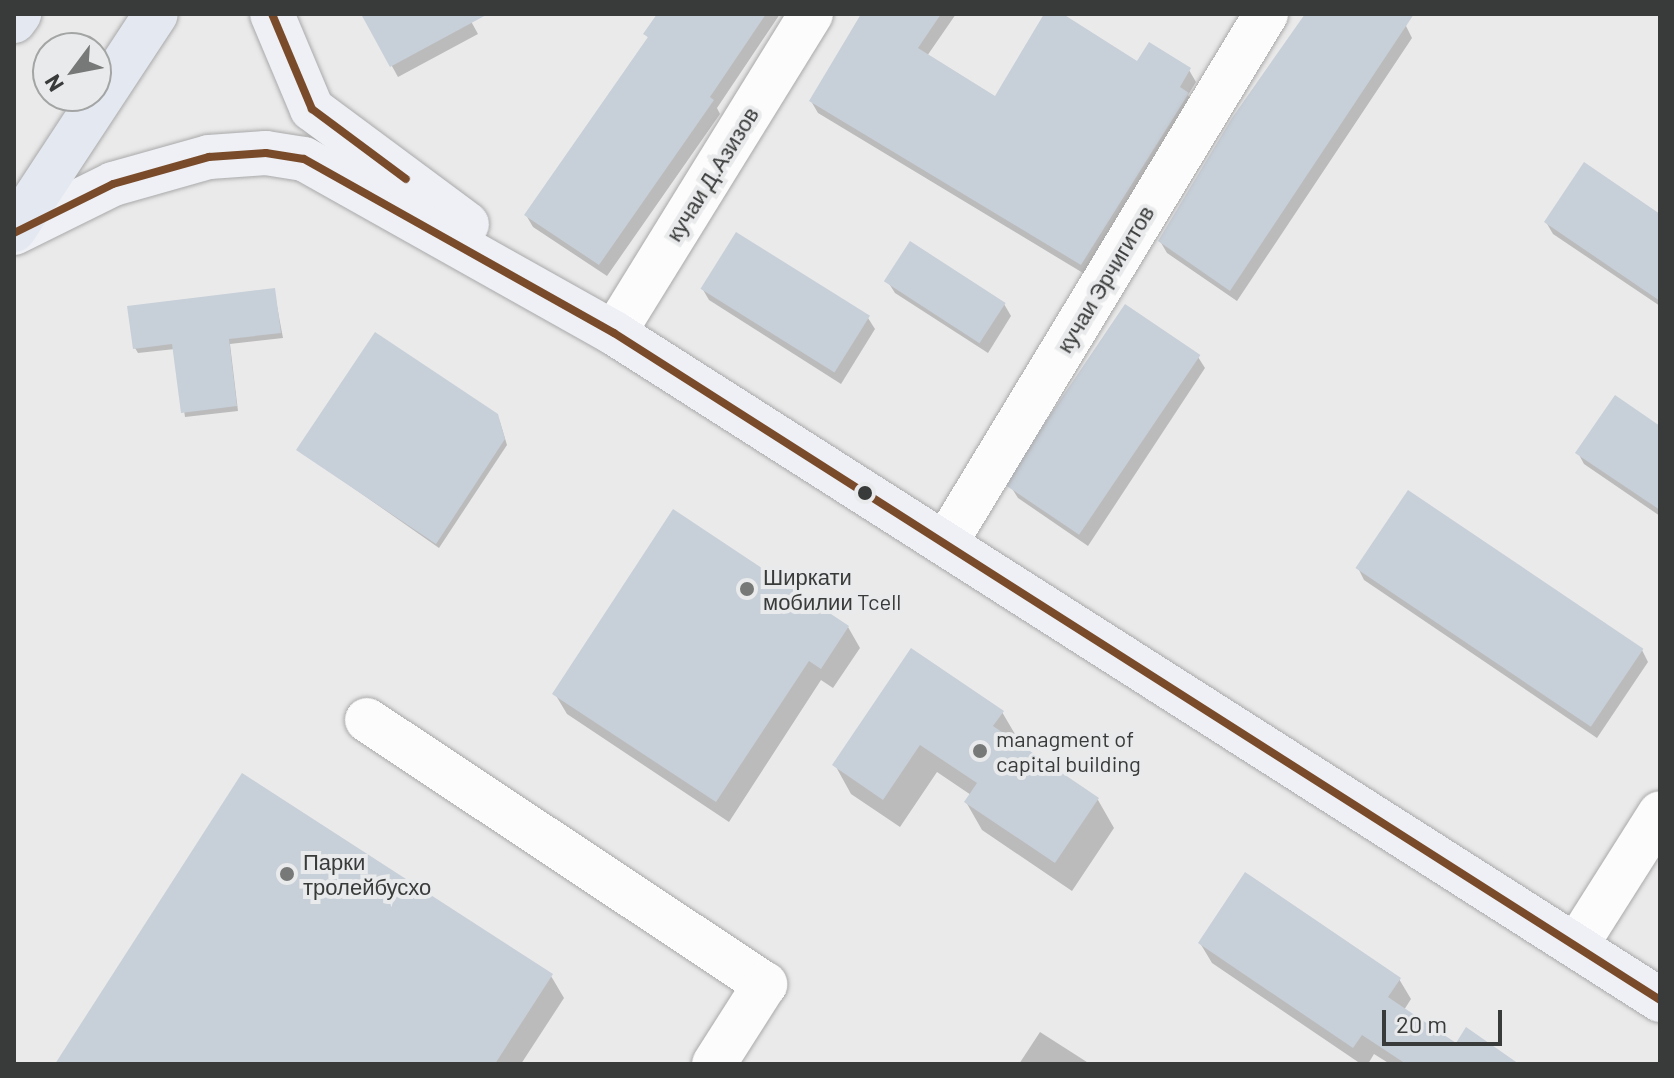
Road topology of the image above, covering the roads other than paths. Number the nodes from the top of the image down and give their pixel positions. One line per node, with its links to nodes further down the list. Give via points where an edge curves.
1 (19, 14): 6 (highway)
2 (156, 14): 7 (highway)
3 (272, 14): 8 (main road, via 312,109)
4 (811, 14): 8 (street, кучаи Д.Азизов)
5 (1266, 14): 9 (street, кучаи Эрчигитов)
6 (14, 21)
7 (14, 231): 8 (main road, via 113,184 209,157 266,153 304,159)
8 (614, 333): 9 (main road)
9 (945, 544): 12 (main road)
10 (367, 720): 14 (street, via 765,984)
11 (1660, 813): 12 (street)
12 (1576, 946): 13 (main road)
13 (1660, 1000)
14 (714, 1064)

